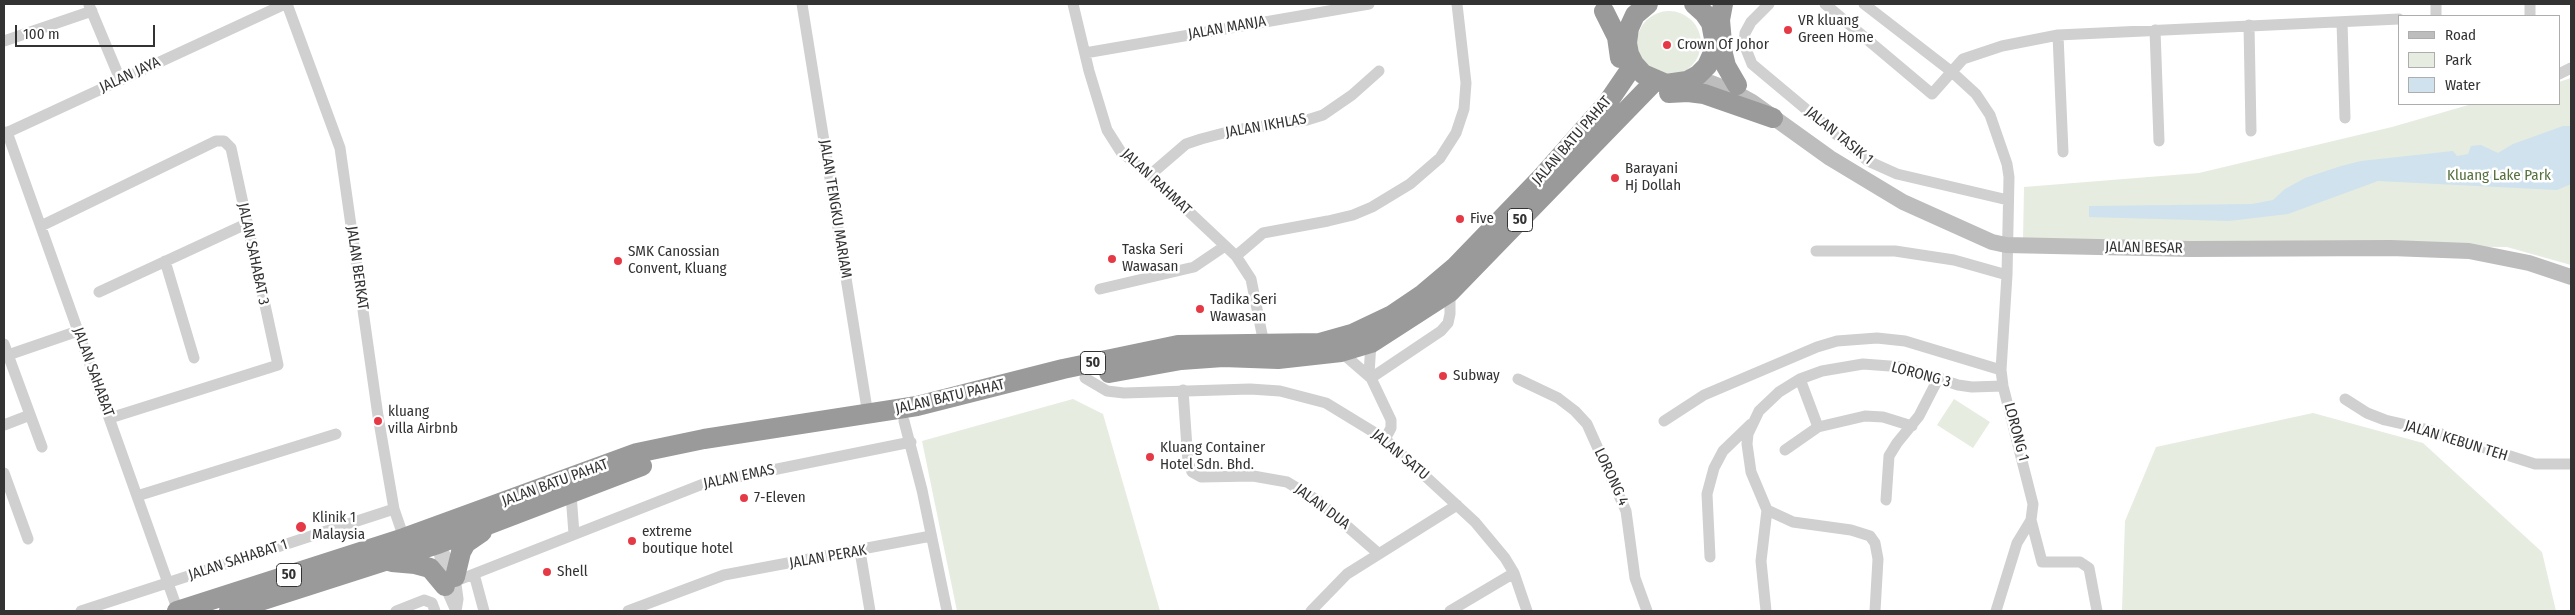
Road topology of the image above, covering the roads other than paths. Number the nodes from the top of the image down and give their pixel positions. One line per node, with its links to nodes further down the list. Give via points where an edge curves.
1 (286, 4): 27 (street, JALAN JAYA); 89 (street, JALAN BERKAT, via 340,148)
2 (802, 4): 70 (street, JALAN TENGKU MARIAM)
3 (1073, 4): 22 (street, JALAN RAHMAT)
4 (1369, 4): 22 (street, JALAN MANJA)
5 (1457, 4): 47 (street, via 1466,83 1464,110 1456,133 1440,158 1410,184 1372,207 1328,221 1262,233)
6 (1648, 4): 21 (highway, via 1635,15)
7 (1694, 4): 14 (highway, via 1704,12)
8 (1723, 4): 30 (highway, via 1720,20 1723,54)
9 (1769, 4): 41 (street, JALAN TASIK 1, via 1745,33 1745,49 1752,64 1868,161 1897,174)
10 (1825, 4): 26 (street, via 1932,94)
11 (1864, 4): 26 (street, LORONG 1)
12 (90, 7): 20 (street); 27 (street)
13 (1599, 7): 21 (main road); 31 (highway, via 1617,37 1621,66 1619,79)
14 (1713, 13): 23 (highway)
15 (2398, 19): 16 (street)
16 (2342, 22): 17 (street); 34 (street)
17 (2249, 25): 18 (street); 36 (street)
18 (2155, 30): 19 (street); 38 (street)
19 (2058, 35): 26 (street, via 1983,51 1963,59); 39 (street)
20 (4, 41)
21 (1627, 43): 24 (highway)
22 (1085, 53): 40 (street, JALAN RAHMAT, via 1107,130 1121,152)
23 (1712, 55): 29 (highway, via 1702,70); 30 (main road, JALAN BESAR)
24 (1634, 64): 28 (highway); 31 (highway, JALAN BATU PAHAT / 50)
25 (1379, 70): 40 (street, JALAN IKHLAS, via 1352,95 1323,115 1235,130 1186,144)
26 (1952, 72): 41 (street, LORONG 1, via 1976,94 1990,115 2009,178)
27 (120, 79): 37 (street, JALAN JAYA)
28 (1655, 81): 29 (highway, via 1676,84); 35 (highway, JALAN BATU PAHAT / 50)
29 (1687, 81): 32 (main road, JALAN BESAR, via 1722,87)
30 (1737, 85): 32 (main road, JALAN BESAR)
31 (1608, 102): 56 (highway, JALAN BATU PAHAT / 50, via 1540,179 1455,267 1424,294 1392,315 1352,334 1320,342)
32 (1752, 102): 33 (main road, JALAN BESAR)
33 (1772, 118): 35 (highway, via 1723,99 1688,92 1646,100); 44 (main road, JALAN BESAR, via 1909,206 1984,240)
34 (2345, 118)
35 (1614, 123): 53 (highway, JALAN BATU PAHAT / 50)
36 (2251, 131)
37 (5, 133): 43 (street, JALAN SAHABAT)
38 (2159, 141)
39 (2063, 152)
40 (1150, 175): 45 (street, JALAN RAHMAT)
41 (2008, 200): 44 (street, LORONG 1)
42 (246, 224): 43 (street, JALAN SAHABAT 3, via 228,144 216,141); 48 (street); 71 (street, JALAN SAHABAT 3, via 278,365)
43 (41, 226): 54 (street, JALAN SAHABAT)
44 (2006, 245): 49 (street, LORONG 1); 50 (main road, JALAN BESAR, via 2190,250 2434,249 2500,256)
45 (1225, 246): 47 (street, JALAN RAHMAT); 51 (street, via 1186,270)
46 (1816, 251): 49 (street, via 1895,251 1954,260)
47 (1236, 256): 56 (street, JALAN RAHMAT, via 1252,279)
48 (165, 261): 52 (street); 59 (street)
49 (2007, 275): 60 (street, LORONG 1)
50 (2571, 277)
51 (1100, 289)
52 (99, 292)
53 (1450, 292): 55 (highway, JALAN BATU PAHAT / 50); 61 (street, via 1450,314 1442,331)
54 (78, 331): 57 (street); 71 (street, JALAN SAHABAT)
55 (1371, 342): 58 (highway, JALAN BATU PAHAT / 50); 61 (street)
56 (1264, 344): 70 (highway, JALAN BATU PAHAT / 50, via 1178,345)
57 (6, 349): 69 (street)
58 (1341, 352): 61 (street); 63 (highway, JALAN BATU PAHAT / 50, via 1278,360 1223,357 1181,360)
59 (194, 358)
60 (2001, 370): 66 (street, LORONG 1); 73 (street, via 1905,341 1877,338 1837,341 1704,395)
61 (1370, 376): 79 (street, via 1391,420)
62 (1939, 377): 65 (street, LORONG 3, via 1903,367 1863,364); 66 (street, LORONG 3, via 1972,387); 76 (street)
63 (1085, 378): 67 (street, JALAN SATU, via 1115,392); 72 (highway, JALAN BATU PAHAT / 50)
64 (1518, 379): 120 (street, LORONG 4, via 1558,398 1587,424 1626,511 1635,578)
65 (1800, 379): 74 (street, LORONG 3, via 1779,392 1759,411); 77 (street)
66 (2003, 386): 92 (street, LORONG 1, via 2031,489)
67 (1183, 390): 79 (street, JALAN SATU, via 1250,389 1304,396 1326,403); 100 (street, JALAN DUA, via 1188,462 1192,472 1201,477 1253,476 1287,482 1318,500)
68 (2345, 399): 83 (street, JALAN KEBUN TEH, via 2385,420 2429,430 2534,464)
69 (30, 415): 75 (street); 81 (street)
70 (868, 415): 91 (highway, JALAN BATU PAHAT / 50, via 704,439 637,453)
71 (110, 418): 86 (street, JALAN SAHABAT)
72 (904, 421): 80 (street); 85 (highway, JALAN BATU PAHAT / 50, via 707,452 640,466)
73 (1664, 421)
74 (1752, 423): 90 (street, LORONG 3, via 1748,434 1748,462); 101 (street, via 1723,451 1714,468 1707,494)
75 (4, 425)
76 (1912, 426): 77 (street, via 1874,416); 87 (street, via 1889,456)
77 (1818, 427): 82 (street)
78 (336, 434): 86 (street)
79 (1385, 439): 88 (street, JALAN SATU)
80 (911, 442): 94 (street, JALAN EMAS, via 703,484); 95 (street)
81 (42, 447)
82 (1785, 450)
83 (2571, 464)
84 (4, 472): 97 (street)
85 (570, 494): 93 (highway, JALAN BATU PAHAT / 50); 94 (street)
86 (137, 496): 105 (street, JALAN SAHABAT)
87 (1886, 500)
88 (1457, 505): 100 (street); 103 (street, JALAN SATU, via 1489,537)
89 (394, 509): 96 (street, JALAN BERKAT); 105 (street, JALAN SAHABAT 1)
90 (1767, 510): 121 (street, LORONG 3, via 1761,561); 122 (street, via 1793,522 1851,530 1870,536 1878,559)
91 (458, 518): 96 (highway, JALAN BATU PAHAT / 50); 98 (highway, via 445,529)
92 (2031, 520): 123 (street, LORONG 1, via 2017,543); 124 (street, via 2042,562 2080,562 2089,568)
93 (491, 525): 98 (highway, JALAN BATU PAHAT / 50); 104 (highway, via 466,543 461,552)
94 (574, 534): 104 (street, JALAN EMAS)
95 (931, 536): 99 (street, JALAN PERAK); 116 (street)
96 (402, 538): 98 (highway); 108 (highway, JALAN BATU PAHAT / 50)
97 (28, 539)
98 (438, 544): 102 (highway, JALAN BATU PAHAT / 50); 104 (street)
99 (860, 551): 114 (street, JALAN PERAK, via 724,575); 115 (street)
100 (1378, 554): 117 (street, via 1346,574)
101 (1710, 557)
102 (383, 562): 104 (highway, via 416,564); 109 (highway, JALAN BATU PAHAT / 50)
103 (1514, 573): 118 (street); 119 (street, JALAN SATU)
104 (458, 579): 112 (street); 113 (street)
105 (168, 583): 106 (street, JALAN SAHABAT 1); 108 (street, JALAN SAHABAT)
106 (99, 608): 107 (street, JALAN SAHABAT 1)
107 (82, 611)
108 (178, 611)
109 (229, 611)
110 (396, 611): 111 (street, via 424,600 432,603)
111 (435, 611)
112 (456, 611)
113 (484, 611)
114 (628, 611)
115 (870, 611)
116 (947, 611)
117 (1311, 611)
118 (1450, 611)
119 (1527, 611)
120 (1647, 611)
121 (1766, 611)
122 (1875, 611)
123 (1996, 611)
124 (2097, 611)

